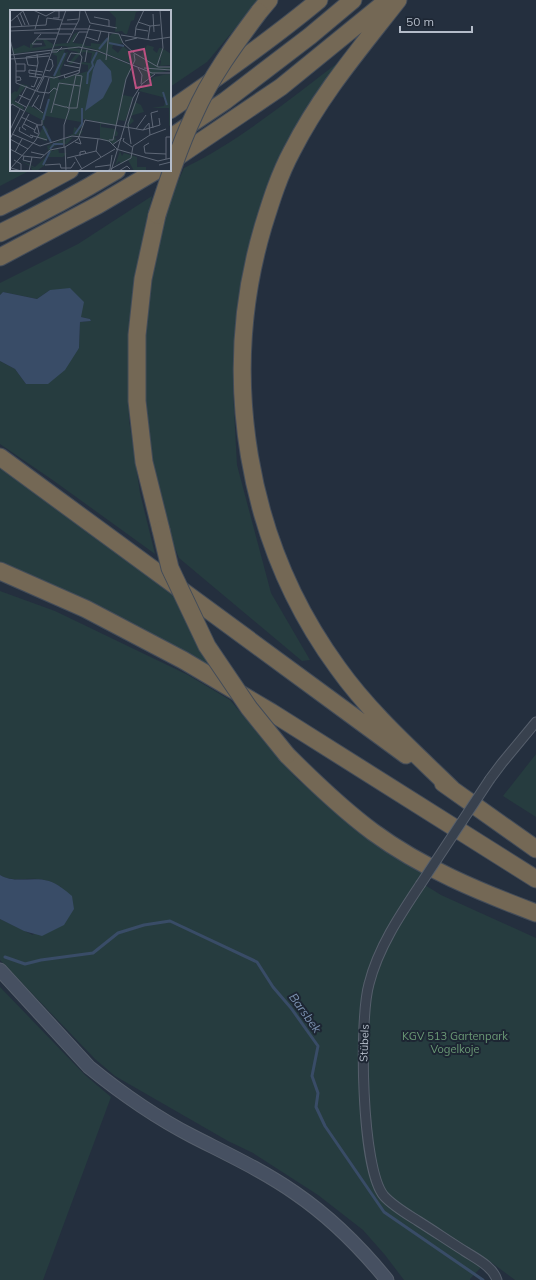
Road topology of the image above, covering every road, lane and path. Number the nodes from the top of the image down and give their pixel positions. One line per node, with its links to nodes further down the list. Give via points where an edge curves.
1 (319, 0): 6 (highway, via 222,75)
2 (353, 0): 7 (highway, via 225,101)
3 (388, 0): 8 (highway, via 281,87)
4 (398, 0): 18 (highway, via 319,103 281,174 259,240 248,288 242,386 249,456 266,526 285,575 311,627 363,700)
5 (264, 6): 21 (highway, bridge, via 215,75 194,114 157,215 143,279 138,328 137,401 144,462 170,568 207,646 249,708 287,755 318,785 373,832 420,862 496,898)
6 (171, 109)
7 (171, 137)
8 (171, 161)
9 (68, 171): 12 (highway)
10 (115, 171): 13 (highway)
11 (155, 171): 14 (highway)
12 (0, 207)
13 (0, 233)
14 (0, 258)
15 (0, 457): 18 (highway)
16 (0, 571): 20 (highway, via 86,609 183,660 271,712)
17 (536, 722): 24 (street, Stübels, bridge, via 490,779 405,908 378,956 368,985 363,1032 362,1059 368,1133 378,1186 384,1196 400,1209 482,1263 496,1274)
18 (452, 789): 19 (highway)
19 (536, 849)
20 (536, 879)
21 (536, 913)
22 (0, 970): 23 (main road, via 89,1067 105,1080 164,1120 295,1193 350,1238)
23 (387, 1280)
24 (497, 1280)

